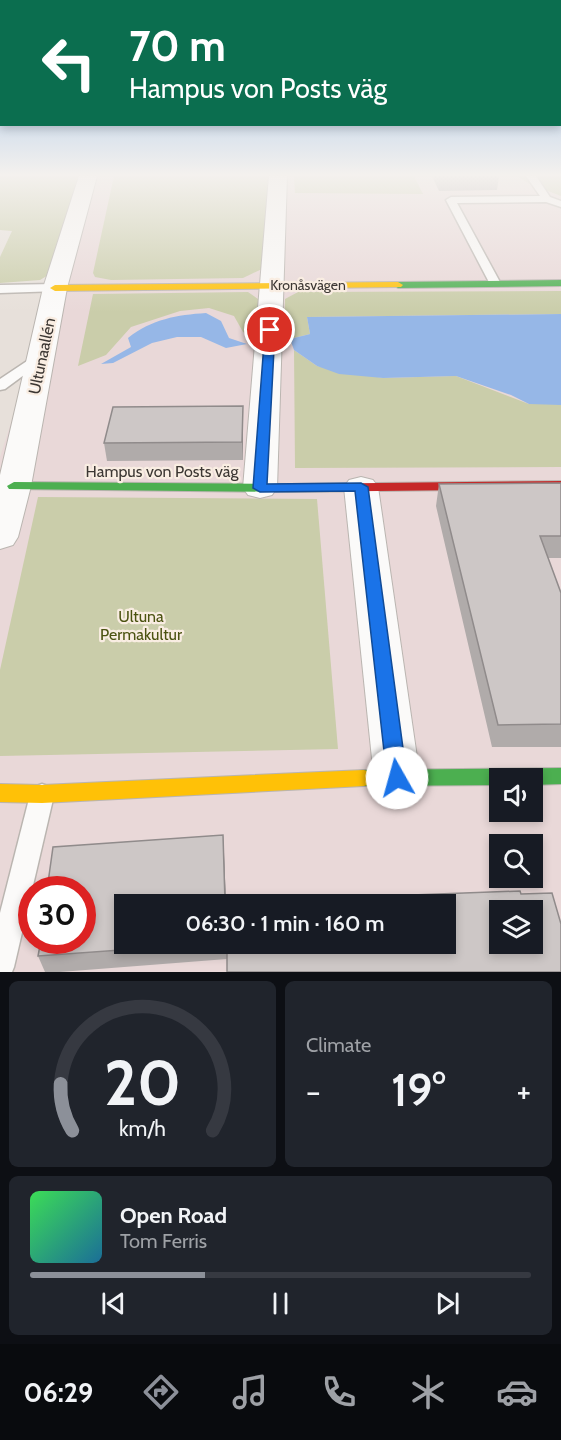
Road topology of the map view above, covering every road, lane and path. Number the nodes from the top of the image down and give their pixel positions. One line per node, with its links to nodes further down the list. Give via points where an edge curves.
1 (75, 221): 7 (street, Ultunaallén)
2 (276, 221): 6 (street)
3 (462, 221): 5 (lane)
4 (561, 283): 5 (street, Kronåsvägen)
5 (495, 284): 6 (street, Kronåsvägen)
6 (273, 285): 7 (street, Kronåsvägen); 14 (street)
7 (56, 288): 8 (lane); 9 (street, Ultunaallén)
8 (0, 289)
9 (42, 355): 10 (lane); 11 (street, Ultunaallén)
10 (0, 386)
11 (7, 485): 14 (street, Hampus von Posts väg); 15 (street, Ultunaallén)
12 (561, 485): 13 (street, Hampus von Posts väg)
13 (361, 487): 14 (street, Hampus von Posts väg); 17 (street)
14 (260, 488)
15 (0, 537)
16 (561, 776): 17 (street)
17 (397, 778): 19 (street)
18 (0, 793): 19 (street)
19 (42, 794): 20 (lane)
20 (0, 967)

